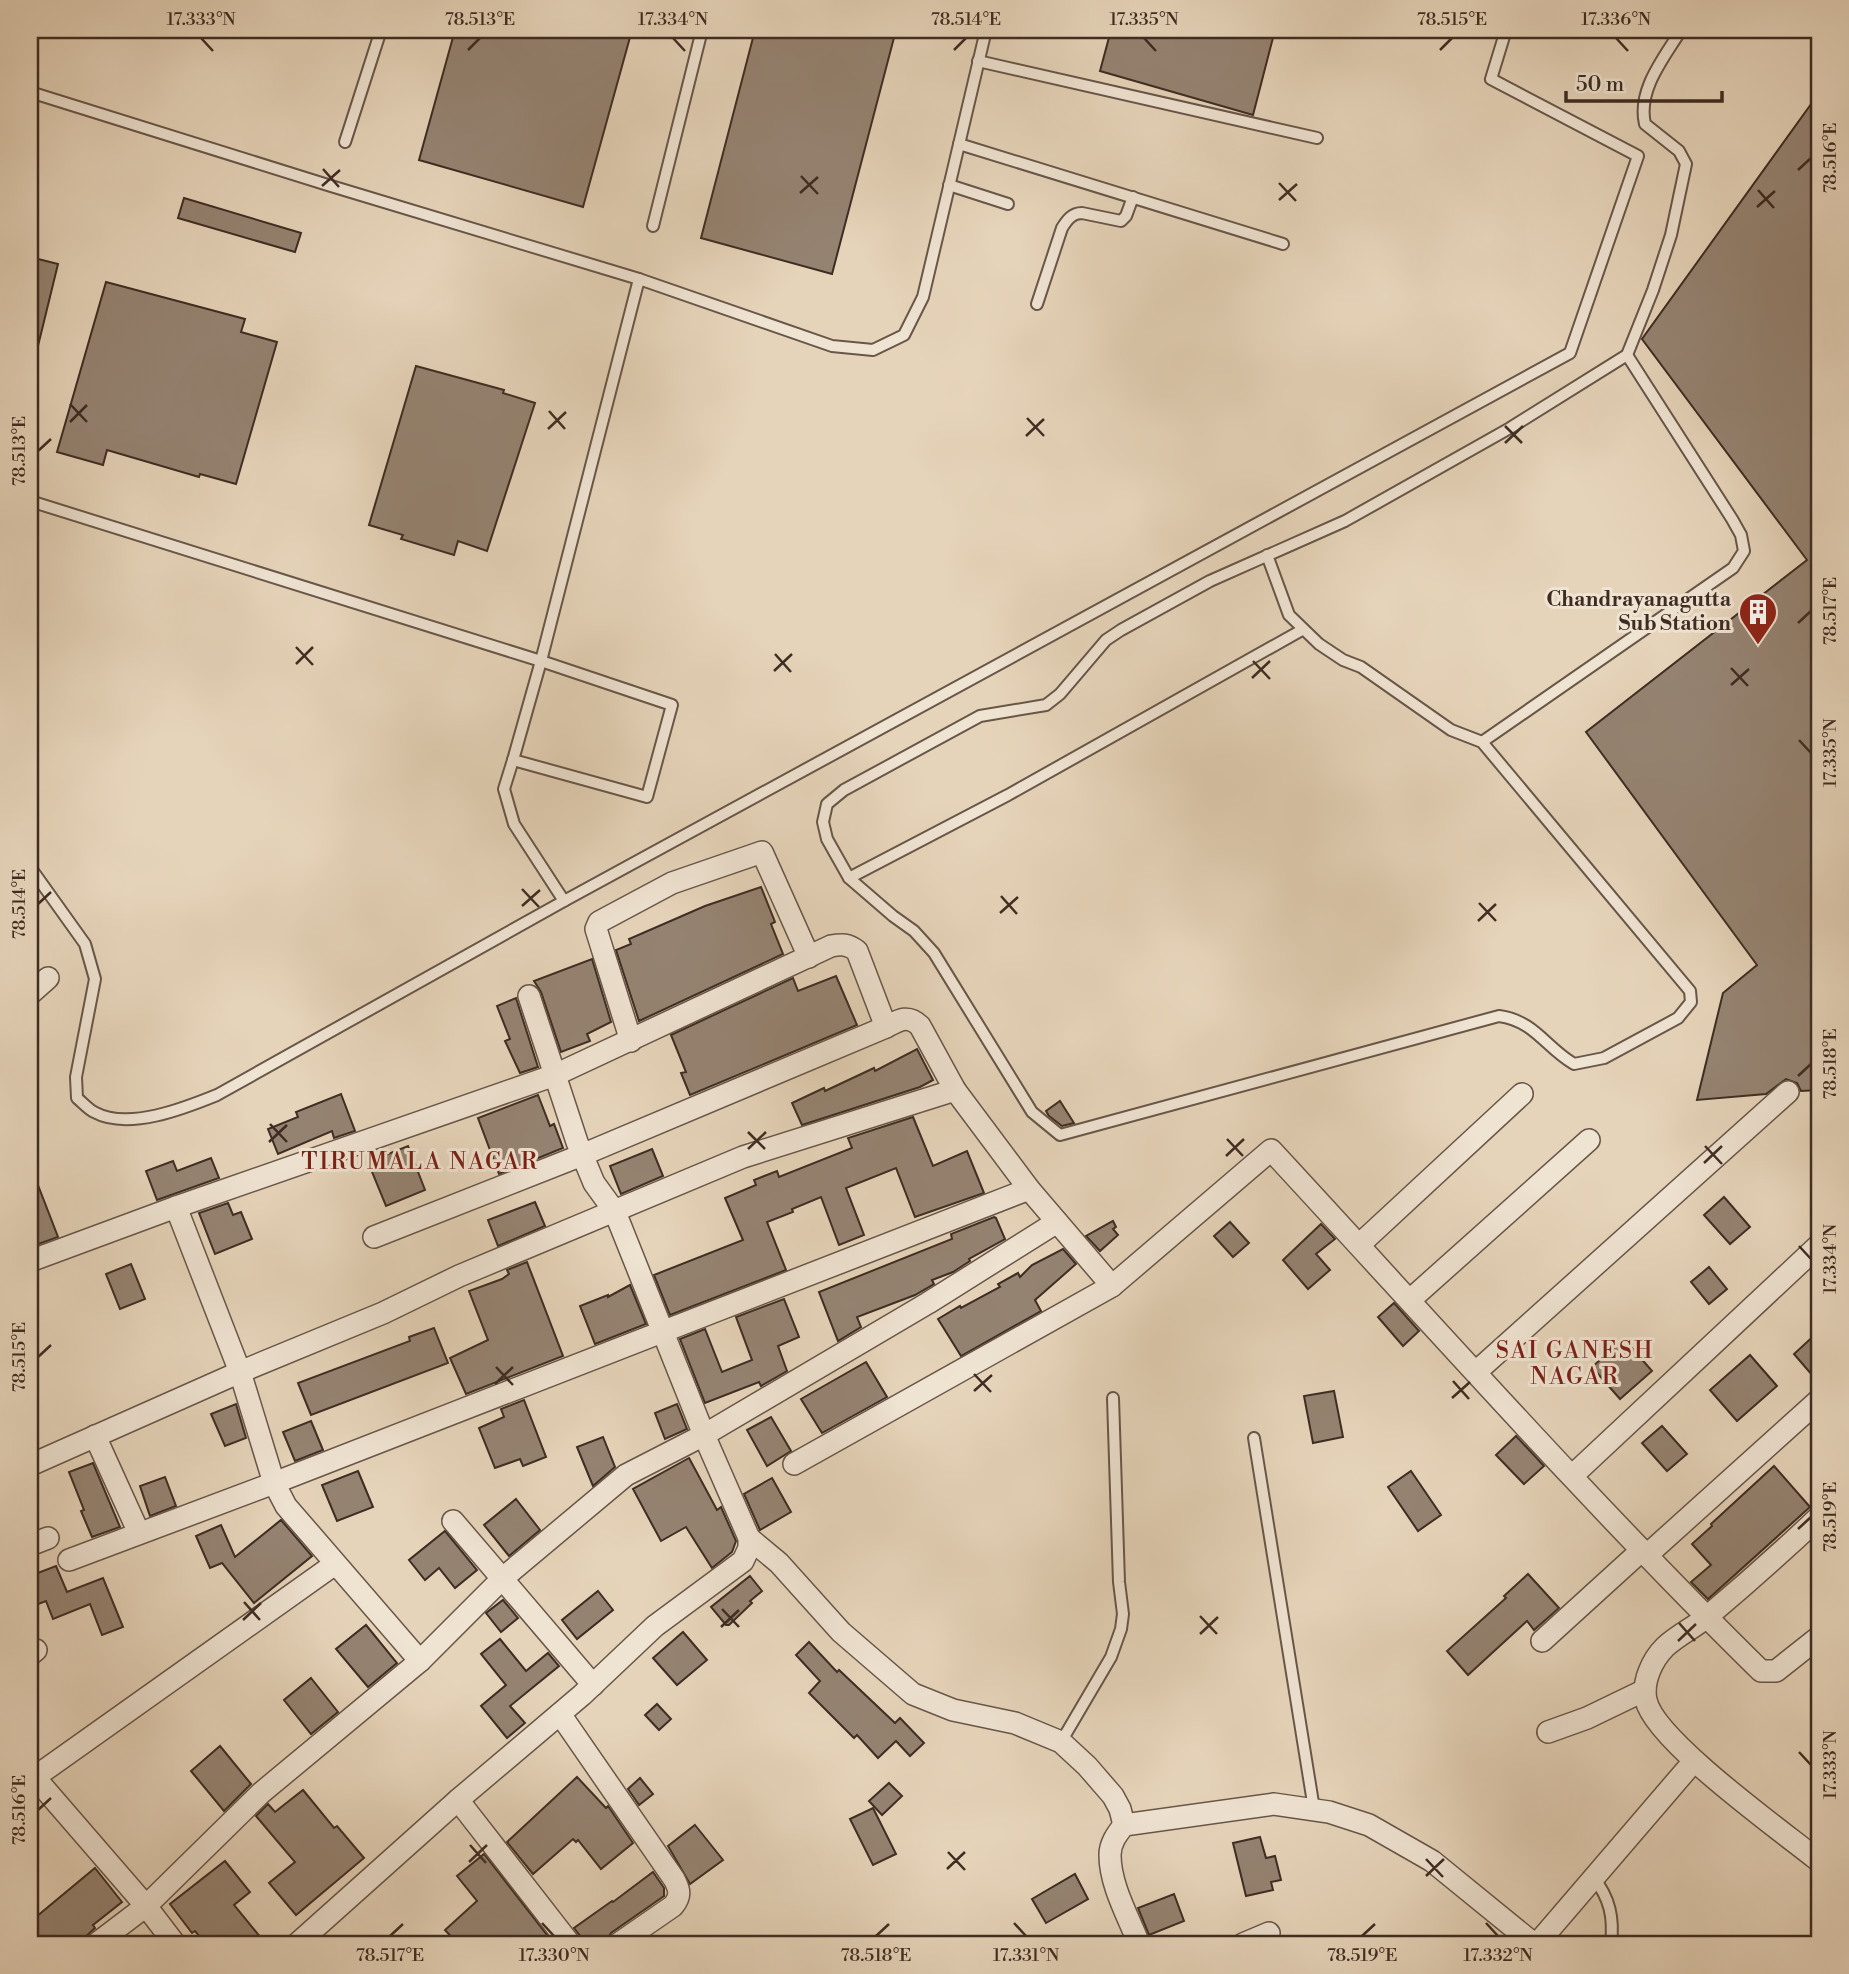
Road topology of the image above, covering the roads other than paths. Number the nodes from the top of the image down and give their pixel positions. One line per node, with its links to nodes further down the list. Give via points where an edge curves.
1 (381, 30): 9 (lane)
2 (702, 30): 14 (lane)
3 (986, 30): 6 (lane)
4 (1506, 30): 27 (lane, via 1491,79 1638,156 1570,353)
5 (1681, 30): 18 (lane, via 1653,76 1642,110 1644,124 1679,150 1686,164 1671,235)
6 (978, 61): 8 (lane); 10 (lane)
7 (30, 92): 16 (lane)
8 (1317, 138)
9 (345, 142)
10 (958, 144): 11 (lane); 12 (lane)
11 (949, 185): 13 (lane); 16 (lane, via 923,297 904,335 873,350 832,346)
12 (1133, 197): 15 (lane); 17 (lane, via 1121,221 1082,213 1067,220)
13 (1008, 204)
14 (653, 226)
15 (1283, 244)
16 (639, 279): 22 (lane)
17 (1037, 304)
18 (1627, 355): 20 (lane, via 1510,428 1345,521); 23 (lane, via 1732,519 1744,551 1733,568)
19 (30, 501): 22 (lane)
20 (1267, 555): 21 (lane, via 1289,615); 26 (lane, via 1210,581 1106,640 1046,705 980,716 844,790 827,804 823,822 827,839)
21 (1302, 629): 23 (lane, via 1451,730); 26 (lane, via 1020,789)
22 (541, 661): 24 (lane); 24 (lane, via 672,705 647,797)
23 (1482, 742): 26 (lane, via 1690,991 1691,1002 1678,1018 1604,1058 1574,1064 1525,1023 1499,1016 1060,1135 1032,1112 934,953)
24 (513, 760): 27 (lane, via 504,789 514,824)
25 (30, 867): 27 (lane, via 85,944 95,979 76,1077 77,1098 95,1113 117,1118 174,1112 217,1095)
26 (849, 878)
27 (564, 901)
28 (809, 957): 32 (street, via 839,945 857,951); 33 (street); 33 (street, via 762,852 672,883 599,922 596,929)
29 (48, 978): 30 (street)
30 (30, 994)
31 (528, 996): 34 (street)
32 (886, 1027): 35 (street, via 903,1018 915,1020); 39 (street)
33 (631, 1041): 34 (street)
34 (555, 1075): 39 (street); 41 (street)
35 (955, 1090): 40 (street); 42 (street, via 744,1157)
36 (1788, 1092): 52 (street)
37 (1522, 1094): 45 (street)
38 (1589, 1140): 49 (street)
39 (582, 1155): 42 (street, via 594,1183); 44 (street)
40 (1030, 1189): 43 (street); 50 (street)
41 (176, 1207): 47 (street); 51 (street)
42 (615, 1212): 50 (street); 51 (street)
43 (1057, 1222): 48 (street); 55 (street)
44 (374, 1237)
45 (1359, 1245): 48 (street, via 1271,1150); 49 (street)
46 (1819, 1245): 60 (street)
47 (30, 1261)
48 (1111, 1286): 59 (street)
49 (1410, 1300): 52 (street)
50 (662, 1331): 55 (street); 61 (street)
51 (240, 1372): 56 (street); 61 (street)
52 (1476, 1373): 60 (street)
53 (1113, 1398): 78 (lane, via 1121,1629 1111,1657)
54 (1819, 1401): 66 (street)
55 (704, 1435): 65 (street); 69 (street, via 626,1475)
56 (95, 1437): 58 (street); 64 (street)
57 (1254, 1438): 82 (lane)
58 (35, 1463)
59 (794, 1464)
60 (1572, 1476): 66 (street)
61 (274, 1483): 64 (street); 68 (street, via 286,1506)
62 (1819, 1517): 70 (street)
63 (453, 1521): 69 (street)
64 (139, 1533): 67 (street)
65 (749, 1538): 74 (street, via 744,1561 655,1626); 78 (street, via 779,1563 841,1632 913,1694 953,1710 1015,1723)
66 (1644, 1552): 70 (street); 72 (street)
67 (69, 1560)
68 (335, 1564): 73 (street); 80 (street)
69 (503, 1578): 73 (street); 74 (street)
70 (1706, 1617): 71 (street, via 1761,1671 1785,1665); 75 (street, via 1665,1647 1654,1662)
71 (1819, 1637)
72 (1542, 1641)
73 (419, 1661): 86 (street, via 261,1793)
74 (593, 1685): 76 (street)
75 (1645, 1690): 77 (street); 79 (street, via 1656,1723)
76 (559, 1714): 81 (street); 92 (street, via 680,1891 673,1906)
77 (1548, 1732)
78 (1061, 1742): 83 (street, via 1113,1796)
79 (1694, 1761): 84 (street); 85 (street)
80 (32, 1775): 86 (street)
81 (458, 1800): 90 (street); 91 (street)
82 (1314, 1810): 83 (street, via 1274,1804); 95 (street, via 1369,1825 1432,1861)
83 (1124, 1825): 93 (street, via 1110,1853 1115,1884)
84 (1819, 1861)
85 (1593, 1877): 95 (street); 96 (lane, via 1606,1893 1613,1927)
86 (146, 1906): 88 (street); 89 (street)
87 (1269, 1933): 94 (street)
88 (96, 1944)
89 (175, 1944)
90 (297, 1944)
91 (570, 1944)
92 (618, 1944)
93 (1139, 1944)
94 (1243, 1944)
95 (1536, 1944)
96 (1611, 1944)

